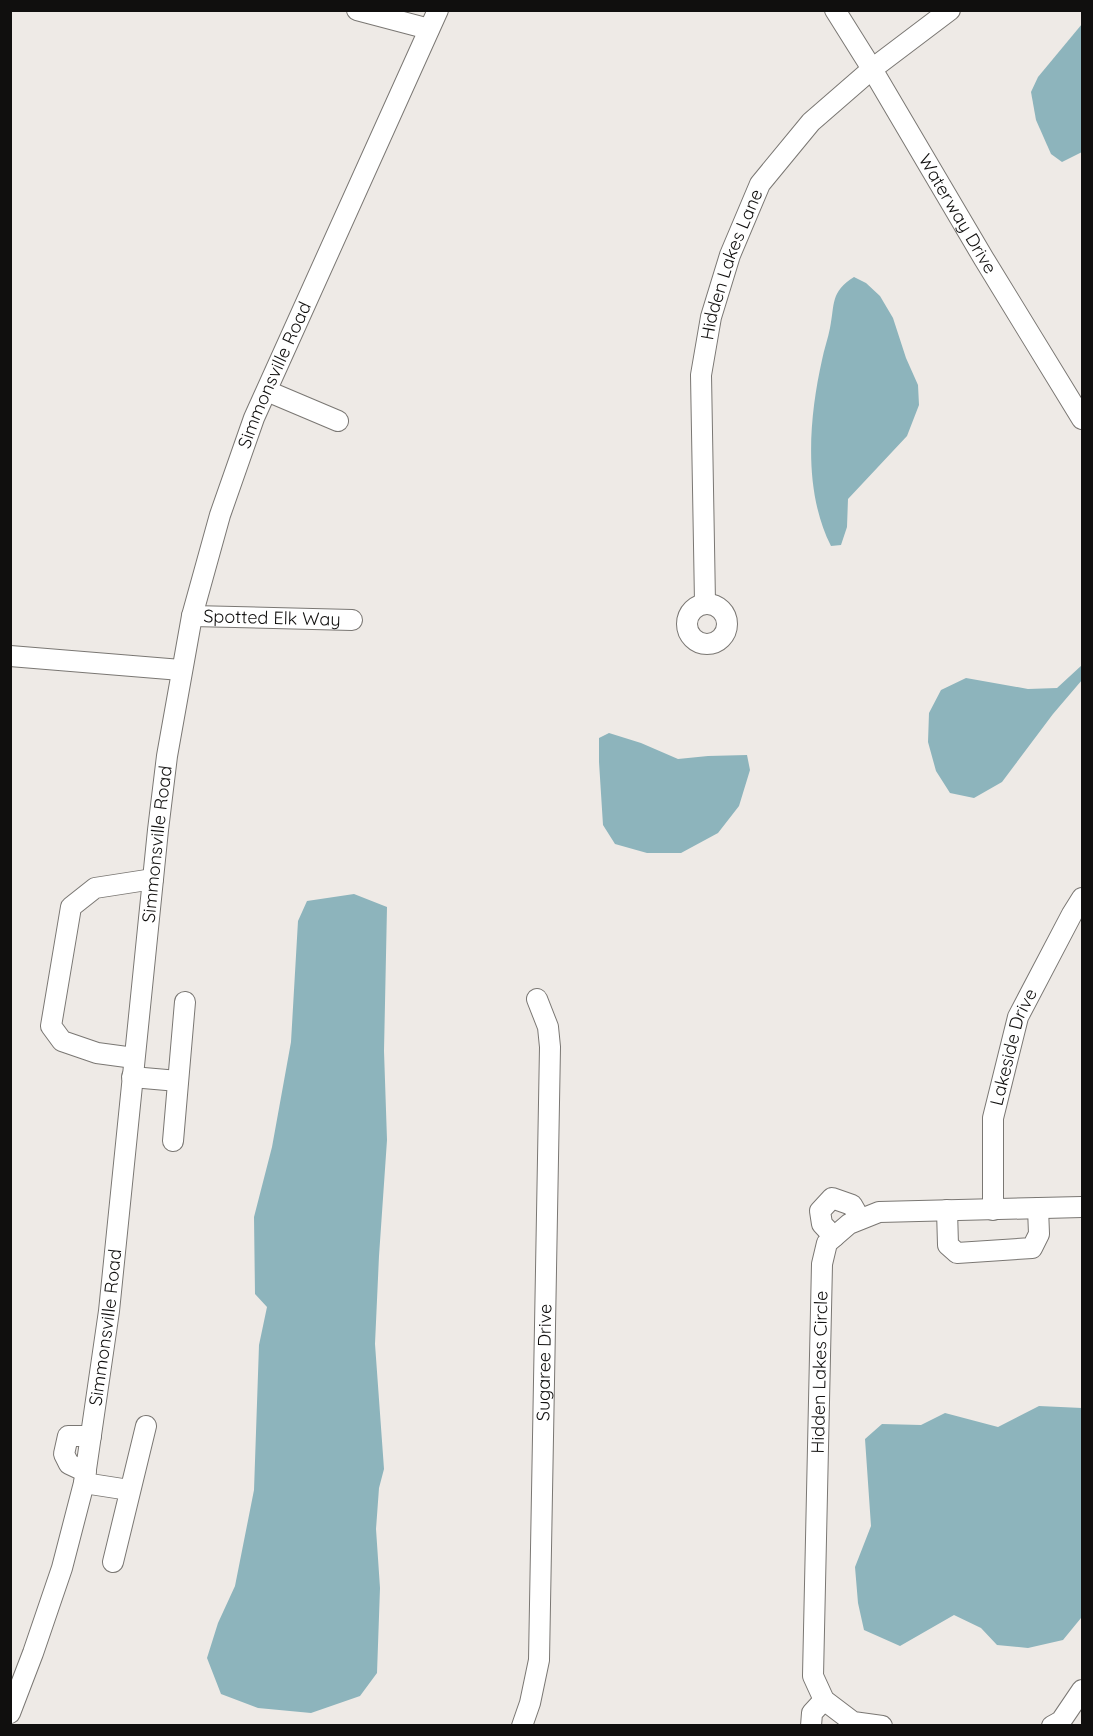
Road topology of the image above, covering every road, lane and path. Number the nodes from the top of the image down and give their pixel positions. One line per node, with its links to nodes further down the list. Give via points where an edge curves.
1 (357, 10): 5 (street)
2 (438, 10): 5 (street, Simmonsville Road)
3 (835, 10): 6 (street, Waterway Drive)
4 (950, 10): 6 (street, Hidden Lakes Lane)
5 (429, 28): 7 (street, Simmonsville Road)
6 (872, 69): 8 (street, Waterway Drive); 10 (street, Hidden Lakes Lane, via 811,122 760,184 730,255 711,318 701,375)
7 (267, 391): 9 (street); 11 (street, Simmonsville Road, via 220,515)
8 (1083, 419)
9 (338, 421)
10 (705, 602)
11 (192, 616): 12 (street, Spotted Elk Way); 14 (street, Simmonsville Road)
12 (352, 620)
13 (10, 656): 14 (street)
14 (182, 670): 15 (street, Simmonsville Road)
15 (153, 879): 19 (street, Simmonsville Road); 19 (street, via 95,888 70,907 51,1026 62,1041)
16 (1079, 910): 25 (street, Lakeside Drive, via 1018,1017 993,1118)
17 (537, 999): 36 (street, Sugaree Drive, via 548,1027 550,1047 539,1660)
18 (185, 1002): 20 (street)
19 (133, 1067): 20 (street); 29 (street, Simmonsville Road, via 109,1311)
20 (178, 1081): 21 (street)
21 (173, 1142)
22 (1083, 1207): 23 (street, Hidden Lakes Circle)
23 (1038, 1208): 24 (street, via 1039,1234 1032,1248 957,1253 948,1245); 25 (street, Hidden Lakes Circle)
24 (947, 1210): 25 (street, Hidden Lakes Circle); 26 (street, Hidden Lakes Circle, via 879,1212)
25 (993, 1210)
26 (860, 1219): 27 (street, Hidden Lakes Circle); 27 (street, via 852,1205 832,1198 820,1211 822,1224)
27 (834, 1238): 33 (street, Hidden Lakes Circle, via 827,1243 822,1264 813,1641 813,1676)
28 (146, 1426): 30 (street)
29 (85, 1477): 30 (street); 34 (street, Simmonsville Road, via 62,1568)
30 (129, 1490): 31 (street)
31 (113, 1562)
32 (1083, 1690): 39 (street, via 1061,1721)
33 (824, 1700): 35 (street); 37 (street, via 812,1713)
34 (10, 1713)
35 (851, 1724): 38 (street)
36 (522, 1725)
37 (811, 1725)
38 (882, 1725)
39 (1052, 1725)

